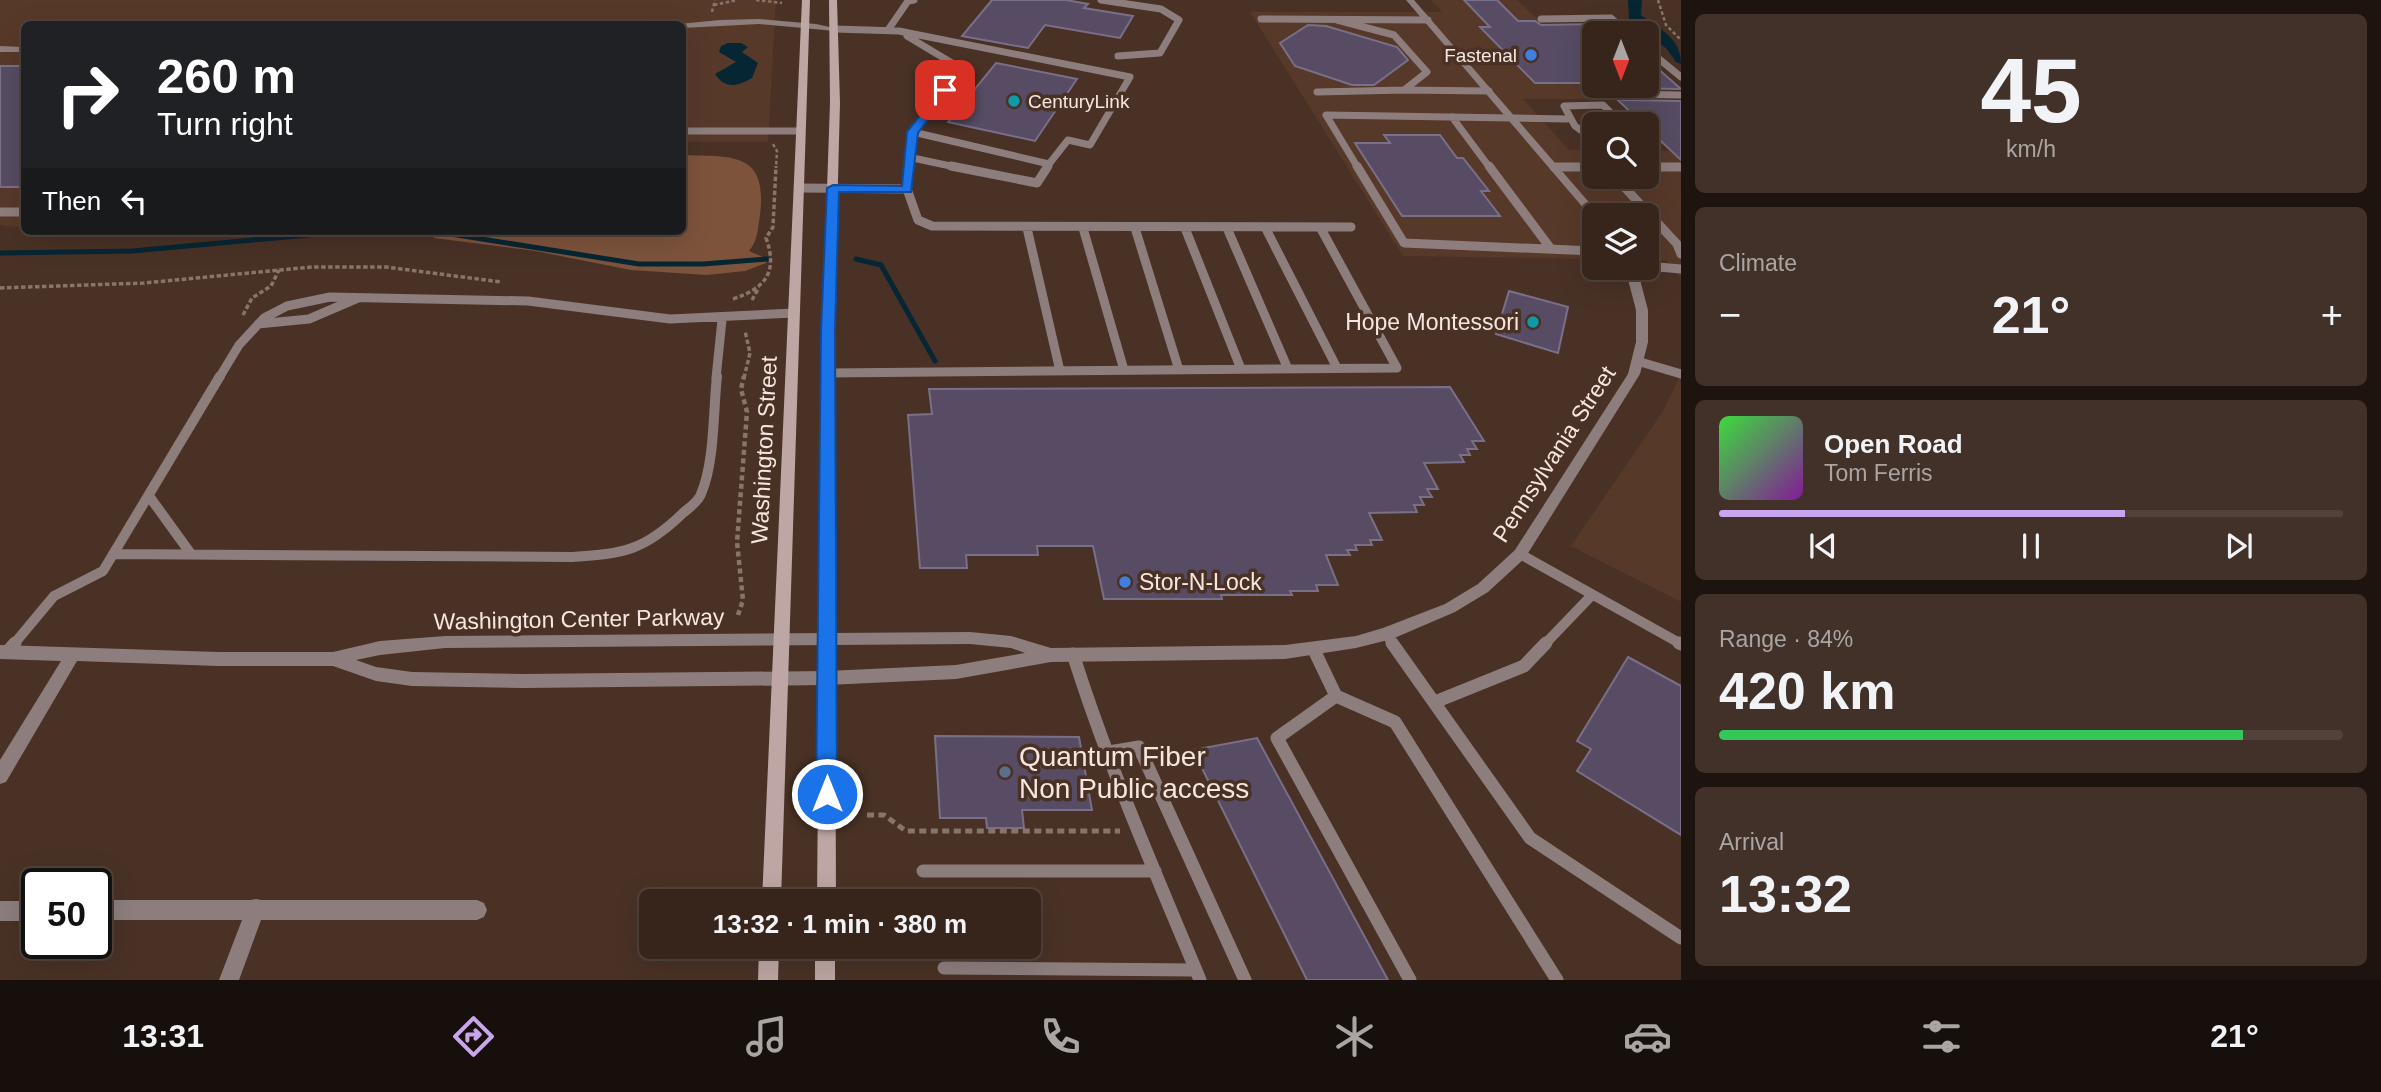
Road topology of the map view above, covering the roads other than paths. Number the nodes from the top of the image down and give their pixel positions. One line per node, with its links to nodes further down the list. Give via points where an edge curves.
1 (806, 0): 11 (main road, Washington Street)
2 (833, 0): 13 (main road)
3 (914, 0): 14 (lane, via 908,1)
4 (1101, 0): 18 (lane, via 1161,9 1179,20 1160,52)
5 (1410, 0): 9 (street)
6 (1261, 19): 8 (lane)
7 (1541, 19): 10 (lane)
8 (1337, 20): 9 (lane); 21 (lane, via 1394,36 1427,72)
9 (1428, 20): 22 (street)
10 (1614, 21)
11 (804, 27): 12 (street); 13 (street); 31 (main road, Washington Street)
12 (686, 28)
13 (835, 29): 14 (lane); 41 (main road)
14 (888, 30): 15 (lane)
15 (899, 31): 32 (lane, via 962,69); 35 (lane, via 1130,77 1090,145 1068,140)
16 (0, 49): 17 (street)
17 (21, 50)
18 (1118, 56)
19 (1659, 59): 20 (lane)
20 (1681, 77)
21 (1404, 90): 22 (lane); 23 (lane)
22 (1489, 91): 28 (street)
23 (1317, 92)
24 (1659, 95): 25 (lane)
25 (1681, 95)
26 (1609, 112): 29 (lane, via 1602,105 1564,106)
27 (1452, 117): 28 (lane); 55 (lane); 55 (lane, via 1326,115 1404,243)
28 (1513, 118): 29 (lane); 36 (street)
29 (1567, 119): 33 (lane)
30 (686, 131): 31 (lane)
31 (801, 131): 40 (main road, Washington Street)
32 (913, 132): 34 (lane); 35 (lane)
33 (1582, 133)
34 (908, 157): 35 (lane, via 1037,183); 43 (lane)
35 (1049, 163)
36 (1554, 167): 37 (lane); 44 (street)
37 (1582, 167)
38 (1659, 167): 39 (lane)
39 (1681, 167)
40 (800, 188): 41 (lane); 62 (main road, Washington Street)
41 (833, 188): 43 (lane); 72 (main road)
42 (1626, 189): 57 (lane)
43 (907, 190): 50 (lane, via 918,220 932,226)
44 (1585, 203)
45 (0, 212): 46 (lane)
46 (21, 212)
47 (1265, 227): 48 (lane); 54 (lane); 66 (lane)
48 (1320, 227): 49 (lane); 66 (lane, via 1397,368)
49 (1351, 227)
50 (1027, 228): 51 (lane); 71 (lane)
51 (1083, 228): 52 (lane); 69 (lane)
52 (1135, 228): 53 (lane); 70 (lane)
53 (1185, 228): 54 (lane); 67 (lane)
54 (1227, 228): 68 (lane)
55 (1551, 249): 56 (lane)
56 (1582, 250)
57 (1681, 254)
58 (1659, 267): 59 (lane)
59 (1681, 269)
60 (1634, 280): 65 (street, Pennsylvania Street, via 1642,310)
61 (360, 297): 63 (lane, via 510,301 619,316); 64 (lane, via 309,319); 64 (lane, via 298,304)
62 (794, 313): 63 (lane); 81 (main road, Washington Street)
63 (722, 320): 76 (lane, via 701,496 662,533 640,546 608,555 572,556)
64 (258, 324): 74 (lane, via 239,345)
65 (1637, 361): 73 (lane); 77 (street, Pennsylvania Street, via 1627,388)
66 (1337, 368): 68 (lane)
67 (1241, 369): 68 (lane); 70 (lane)
68 (1288, 369)
69 (1124, 370): 70 (lane); 71 (lane)
70 (1179, 370)
71 (1060, 371): 72 (lane)
72 (828, 373): 80 (main road)
73 (1681, 374)
74 (149, 496): 75 (lane); 76 (lane)
75 (113, 554): 76 (lane); 84 (lane, via 103,572 54,596)
76 (191, 554)
77 (1520, 554): 78 (lane); 79 (street, Pennsylvania Street, via 1482,589 1450,608)
78 (1592, 595): 82 (lane); 92 (lane, via 1524,666)
79 (1386, 634): 83 (street, Pennsylvania Street); 92 (lane)
80 (828, 639): 81 (street, Washington Center Parkway); 87 (street, Pennsylvania Street, via 992,638); 89 (main road)
81 (780, 640): 88 (street, Washington Center Parkway, via 445,642 387,647); 90 (main road, Washington Street)
82 (1681, 644)
83 (1314, 650): 86 (street, Pennsylvania Street); 91 (lane)
84 (4, 651): 85 (street, Washington Center Parkway)
85 (74, 654): 88 (street, Washington Center Parkway); 94 (street)
86 (1073, 654): 87 (street, Pennsylvania Street); 93 (lane)
87 (1051, 655): 89 (street, Pennsylvania Street, via 956,672)
88 (332, 659): 90 (street, Washington Center Parkway, via 376,674 434,680)
89 (827, 678): 90 (street, Pennsylvania Street); 98 (main road)
90 (778, 680): 97 (main road, Washington Street)
91 (1335, 696): 113 (lane, via 1276,738); 114 (lane, via 1395,722)
92 (1435, 702): 104 (lane, via 1530,838)
93 (1109, 752): 96 (lane); 112 (lane, via 1139,747)
94 (0, 776)
95 (923, 871): 96 (lane)
96 (1155, 871): 108 (lane)
97 (771, 889)
98 (826, 889)
99 (256, 908): 100 (street); 101 (street); 109 (street)
100 (112, 910)
101 (477, 910)
102 (0, 911): 103 (street)
103 (21, 911)
104 (1681, 938)
105 (769, 959): 110 (main road)
106 (825, 959): 111 (main road)
107 (944, 968): 108 (lane)
108 (1198, 975)
109 (229, 980)
110 (768, 980)
111 (825, 980)
112 (1245, 980)
113 (1410, 980)
114 (1557, 980)

